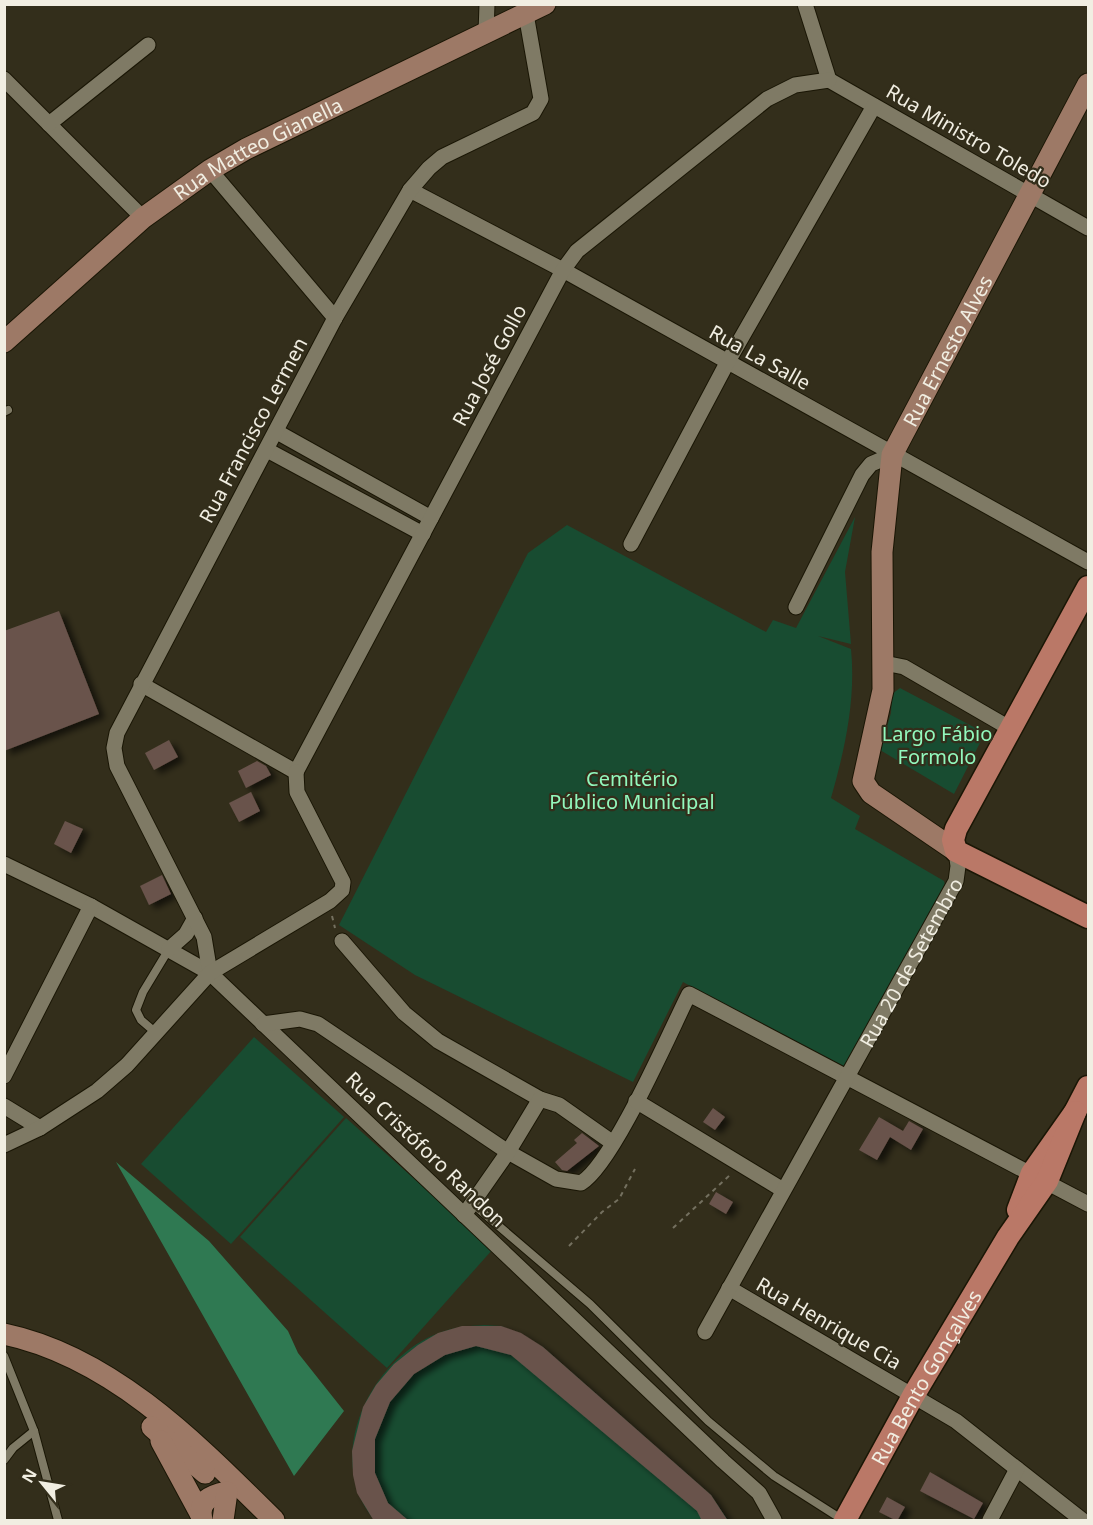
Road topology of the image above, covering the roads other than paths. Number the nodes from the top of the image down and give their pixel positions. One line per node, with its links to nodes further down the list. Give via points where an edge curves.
1 (487, 4): 5 (street)
2 (545, 4): 4 (main road, Rua Matteo Gianella)
3 (805, 4): 8 (street)
4 (526, 14): 5 (main road, Rua Matteo Gianella); 13 (street, Rua Francisco Lermen, via 541,99 538,106 442,157)
5 (486, 33): 12 (main road, Rua Matteo Gianella, via 246,149)
6 (148, 45): 11 (street)
7 (4, 79): 11 (street)
8 (829, 80): 10 (street, Rua Ministro Toledo); 17 (street, Rua José Gollo, via 795,85 767,99 598,233)
9 (1089, 84): 14 (main road, Rua Ernesto Alves)
10 (874, 106): 14 (street, Rua Ministro Toledo); 20 (street)
11 (49, 124): 15 (street)
12 (210, 171): 15 (main road, Rua Matteo Gianella); 18 (street)
13 (410, 190): 17 (street, Rua La Salle); 18 (street, Rua Francisco Lermen)
14 (1029, 194): 16 (street, Rua Ministro Toledo); 23 (main road, Rua Ernesto Alves)
15 (143, 218): 19 (main road, Rua Matteo Gianella)
16 (1089, 228)
17 (563, 270): 20 (street, Rua La Salle); 24 (street, Rua José Gollo)
18 (335, 318): 21 (street, Rua Francisco Lermen)
19 (4, 342)
20 (727, 363): 23 (street, Rua La Salle); 26 (street)
21 (277, 432): 22 (street, Rua Francisco Lermen); 24 (street)
22 (267, 450): 25 (street); 31 (street, Rua Francisco Lermen)
23 (892, 455): 27 (street, Rua La Salle); 29 (street, via 871,464 862,475); 30 (main road, via 882,552)
24 (432, 518): 25 (street, Rua José Gollo)
25 (423, 534): 33 (street, Rua José Gollo)
26 (631, 544)
27 (1089, 562)
28 (1089, 587): 32 (main road, Rua 20 de Setembro)
29 (796, 607)
30 (884, 663): 32 (street, via 904,667); 34 (main road, via 883,690 863,781 865,787)
31 (141, 684): 33 (street); 38 (street, Rua Francisco Lermen, via 117,733 117,766)
32 (1011, 729): 34 (main road, Rua 20 de Setembro, via 956,830)
33 (296, 772): 41 (street, via 297,792 343,882 342,890 330,902)
34 (956, 851): 37 (main road); 45 (street, Rua 20 de Setembro, via 956,881)
35 (4, 864): 36 (street, Rua Cristóforo Randon)
36 (91, 906): 40 (street, Rua Cristóforo Randon); 44 (street)
37 (1089, 917)
38 (195, 918): 40 (street, via 186,934); 41 (street, Rua Francisco Lermen, via 204,937)
39 (342, 941): 47 (street, via 404,1013 438,1041)
40 (169, 949): 41 (street, Rua Cristóforo Randon); 43 (lane, via 136,1010)
41 (210, 974): 42 (street, Rua Cristóforo Randon); 43 (street)
42 (262, 1024): 53 (street, via 300,1018 318,1024); 57 (street, Rua Cristóforo Randon)
43 (155, 1032): 50 (street, via 127,1065)
44 (4, 1076)
45 (848, 1076): 48 (street, via 688,994); 54 (street); 55 (street, Rua 20 de Setembro)
46 (1089, 1087): 54 (main road, Rua Bento Gonçalves)
47 (540, 1099): 51 (street, via 559,1105); 53 (street)
48 (636, 1101): 51 (street); 55 (street)
49 (4, 1106): 50 (street)
50 (40, 1128): 52 (street)
51 (613, 1143): 53 (street, via 590,1178 581,1183 556,1179)
52 (4, 1145)
53 (508, 1152): 57 (street)
54 (1040, 1177): 56 (street); 63 (main road, Rua Bento Gonçalves)
55 (783, 1190): 58 (street, Rua 20 de Setembro)
56 (1089, 1204)
57 (469, 1210): 75 (street, Rua Cristóforo Randon, via 759,1493); 76 (lane, via 590,1304 708,1421 774,1476)
58 (729, 1288): 59 (street, Rua 20 de Setembro); 63 (street, Rua Henrique Cia)
59 (705, 1332)
60 (4, 1334): 62 (main road, via 50,1348)
61 (4, 1356): 64 (lane)
62 (95, 1371): 65 (main road); 66 (main road, via 128,1391)
63 (913, 1396): 68 (street, Rua Henrique Cia, via 977,1435); 76 (main road, Rua Bento Gonçalves)
64 (34, 1431): 67 (lane); 73 (lane)
65 (155, 1431): 69 (main road); 71 (main road)
66 (189, 1440): 69 (main road); 74 (main road)
67 (4, 1460)
68 (1017, 1469): 77 (street); 78 (street, Rua Henrique Cia)
69 (227, 1491): 70 (main road); 71 (main road, via 210,1496 202,1505); 72 (main road); 74 (main road)
70 (252, 1516): 72 (main road, via 234,1510)
71 (201, 1518)
72 (224, 1518)
73 (58, 1521)
74 (272, 1521)
75 (774, 1521)
76 (844, 1521)
77 (990, 1521)
78 (1082, 1521)

